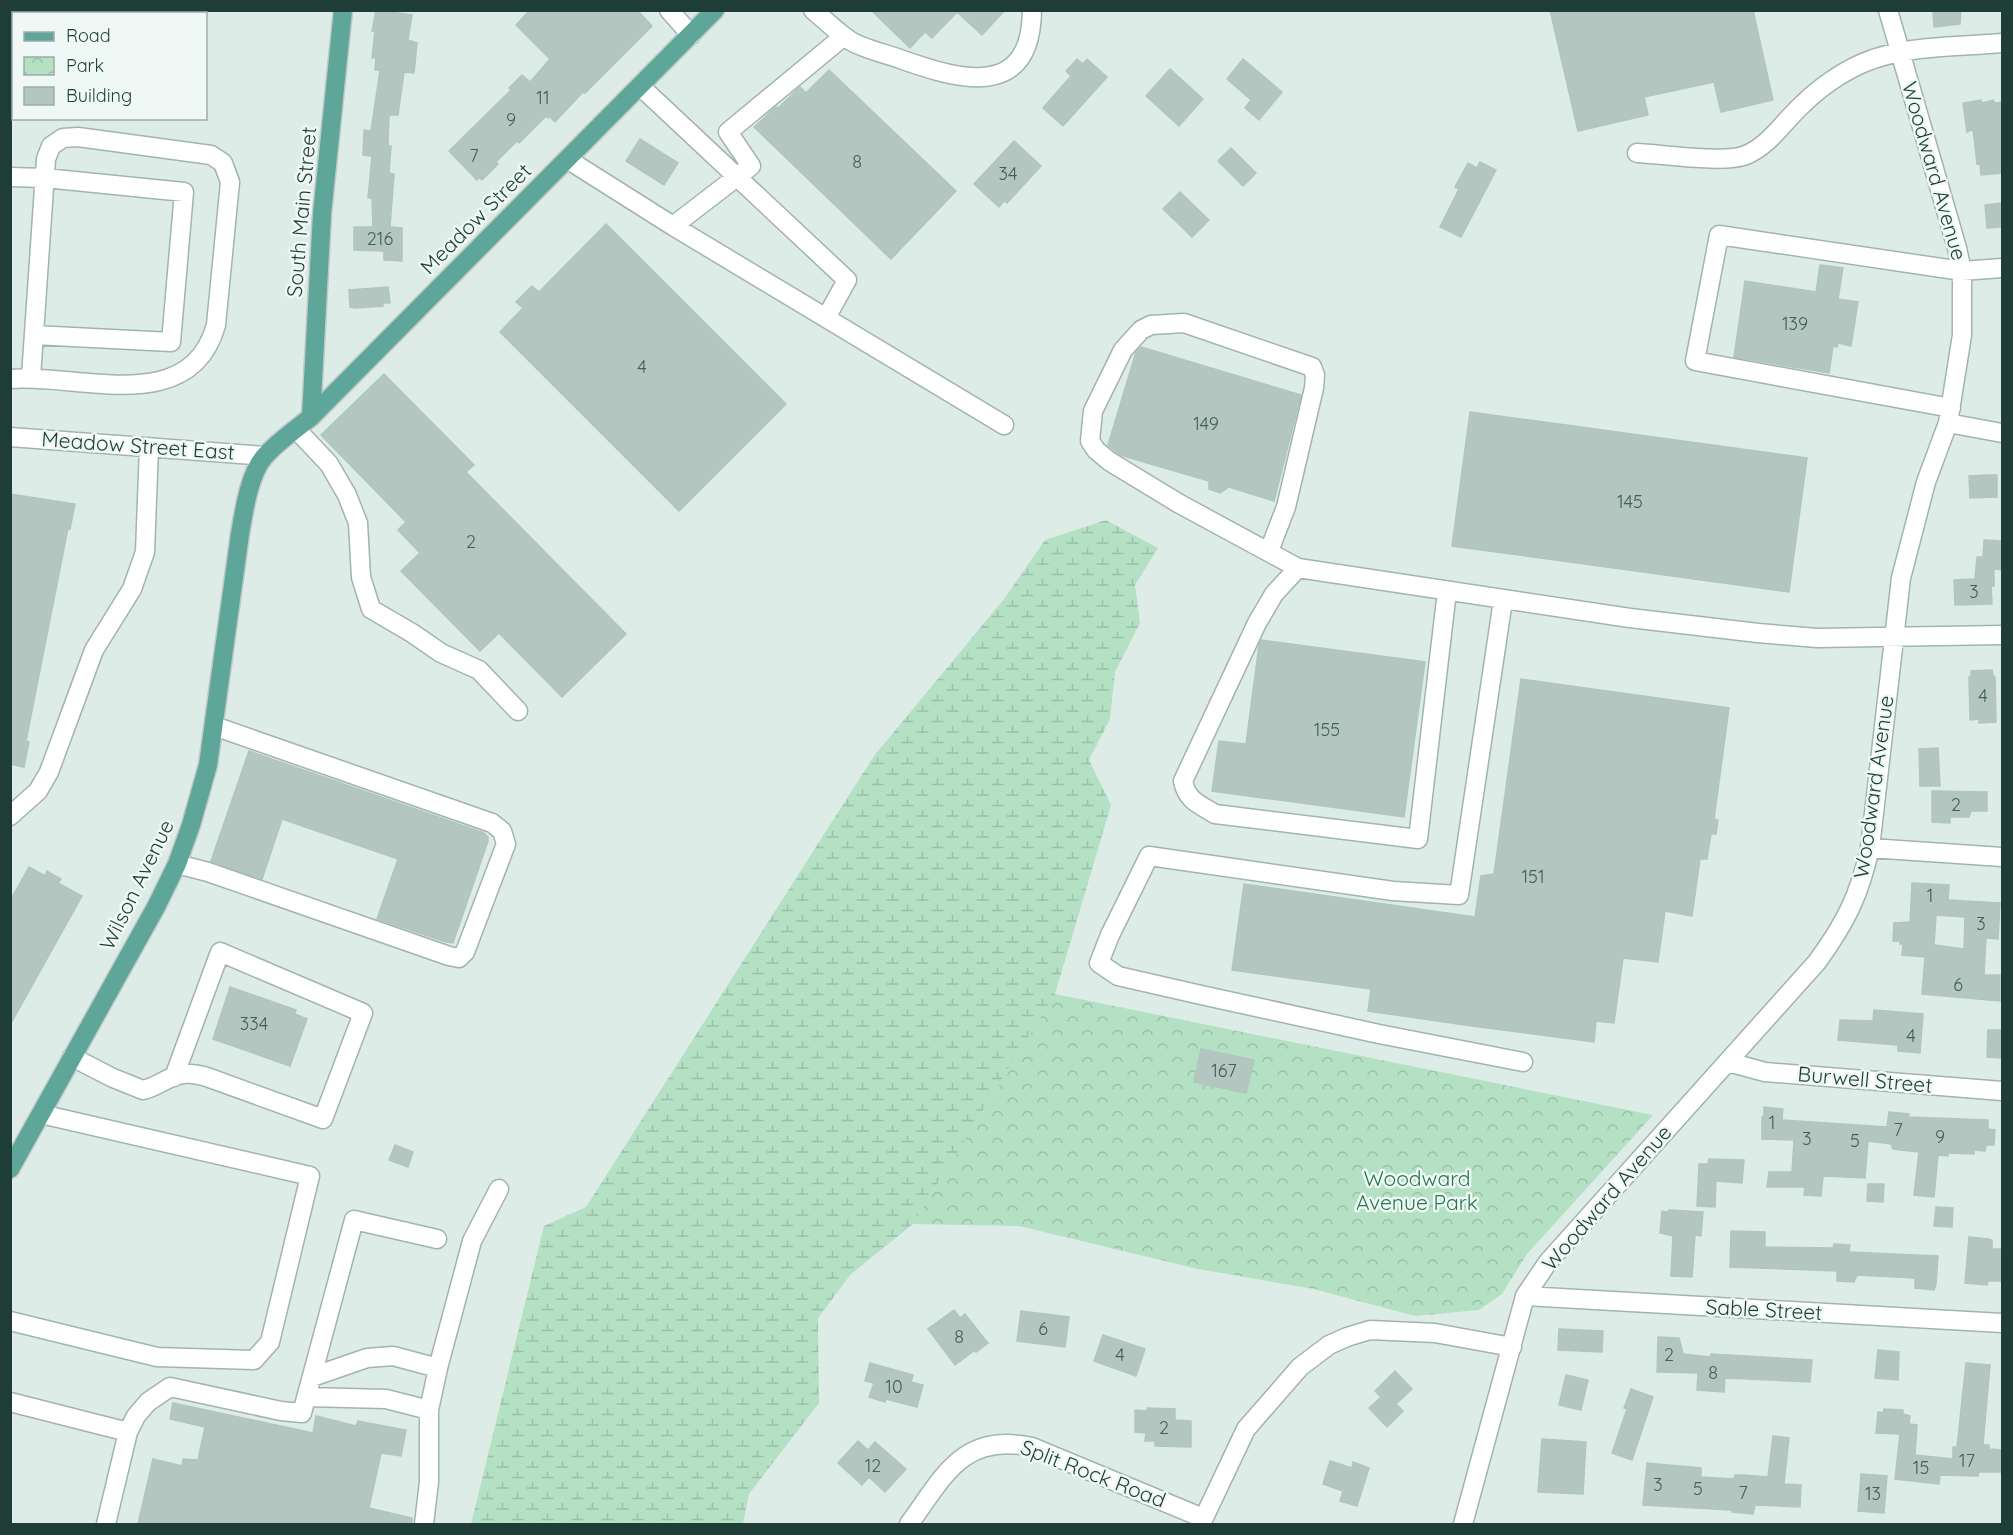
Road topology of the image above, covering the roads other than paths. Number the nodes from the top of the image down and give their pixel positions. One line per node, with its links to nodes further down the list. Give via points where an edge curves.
1 (343, 10): 25 (main road, South Main Street, via 322,214)
2 (669, 10): 7 (street)
3 (715, 10): 7 (main road, Meadow Street)
4 (813, 10): 8 (street)
5 (1032, 10): 8 (street, via 1032,29 1024,53 1004,74 973,78 927,68)
6 (1888, 10): 10 (street, Woodward Avenue)
7 (691, 35): 11 (main road, Meadow Street)
8 (844, 36): 15 (street, via 728,132 751,166)
9 (2002, 43): 10 (street)
10 (1900, 52): 12 (street, via 1863,63 1830,82 1804,102 1768,141 1745,156 1714,159); 19 (street, Woodward Avenue)
11 (640, 86): 13 (main road, Meadow Street); 15 (street)
12 (1637, 153)
13 (567, 159): 17 (street); 25 (main road, Meadow Street)
14 (10, 177): 16 (street)
15 (737, 177): 17 (street); 20 (street, via 848,280)
16 (45, 178): 21 (street); 21 (street, via 184,192 171,342); 22 (street, via 51,146 63,138 78,136 211,155 223,163 230,182 216,325 211,342 200,357 163,382 135,386)
17 (673, 226): 20 (street)
18 (2002, 267): 19 (street)
19 (1962, 271): 24 (street, Woodward Avenue, via 1962,335); 24 (street, via 1719,235 1695,361)
20 (826, 318): 26 (street)
21 (34, 335): 22 (street)
22 (31, 377): 23 (street)
23 (10, 379)
24 (1950, 416): 28 (street); 37 (street, Woodward Avenue, via 1926,482 1901,578)
25 (311, 417): 27 (main road, Meadow Street)
26 (1004, 425)
27 (296, 429): 31 (main road, Meadow Street); 38 (street, via 329,464 347,495 358,523 361,577 372,609 441,653 479,669)
28 (2002, 433)
29 (10, 437): 30 (street, Meadow Street East)
30 (149, 447): 31 (street, Meadow Street East); 40 (street, via 144,552 132,589 94,650 49,772 38,791)
31 (265, 456): 39 (main road, Wilson Avenue, via 257,467 242,523)
32 (1269, 551): 32 (street, via 1109,461 1090,441 1093,411 1123,350 1142,330 1158,324 1184,323 1312,367 1314,388 1286,507); 33 (street)
33 (1298, 568): 34 (street); 34 (street, via 1274,594 1257,623 1183,781 1185,792 1194,802 1215,814 1418,839)
34 (1448, 591): 35 (street)
35 (1503, 600): 37 (street, via 1758,633); 45 (street, via 1459,895 1393,891 1149,856 1099,963 1118,976)
36 (2002, 635): 37 (street)
37 (1893, 638): 41 (street, Woodward Avenue)
38 (518, 711)
39 (214, 726): 43 (main road, Wilson Avenue, via 202,789); 43 (street, via 492,823 502,831 506,844 465,952 459,958)
40 (10, 816)
41 (1870, 848): 42 (street); 46 (street, Woodward Avenue, via 1863,880 1840,929)
42 (2002, 857)
43 (177, 864): 44 (main road, Wilson Avenue)
44 (72, 1057): 47 (street, via 143,1090); 49 (main road, Wilson Avenue)
45 (1523, 1062)
46 (1728, 1062): 48 (street, Burwell Street, via 1765,1072); 53 (street, Woodward Avenue, via 1548,1262)
47 (174, 1077): 47 (street, via 204,1076 324,1119 363,1012 220,952)
48 (2002, 1091)
49 (41, 1114): 50 (main road, Wilson Avenue); 54 (street, via 310,1176 270,1342 254,1360 157,1357)
50 (10, 1169)
51 (499, 1189): 57 (street, via 472,1241)
52 (437, 1239): 58 (street, via 354,1220)
53 (1526, 1296): 55 (street, Sable Street); 56 (street, Woodward Avenue)
54 (10, 1321)
55 (2002, 1323)
56 (1512, 1347): 63 (street, via 1435,1333 1370,1330 1329,1345 1300,1367 1246,1430); 64 (street, Woodward Avenue)
57 (438, 1368): 58 (street, via 393,1356 367,1358); 61 (street)
58 (312, 1377): 59 (street)
59 (306, 1397): 61 (street, via 386,1399); 62 (street, via 302,1413 170,1387 148,1402)
60 (10, 1402): 62 (street)
61 (429, 1410): 66 (street, via 429,1482)
62 (128, 1432): 65 (street)
63 (1202, 1521): 67 (street, Split Rock Road, via 1032,1446 1013,1442 971,1452 953,1465)
64 (1470, 1523)
65 (106, 1524)
66 (424, 1524)
67 (909, 1524)

